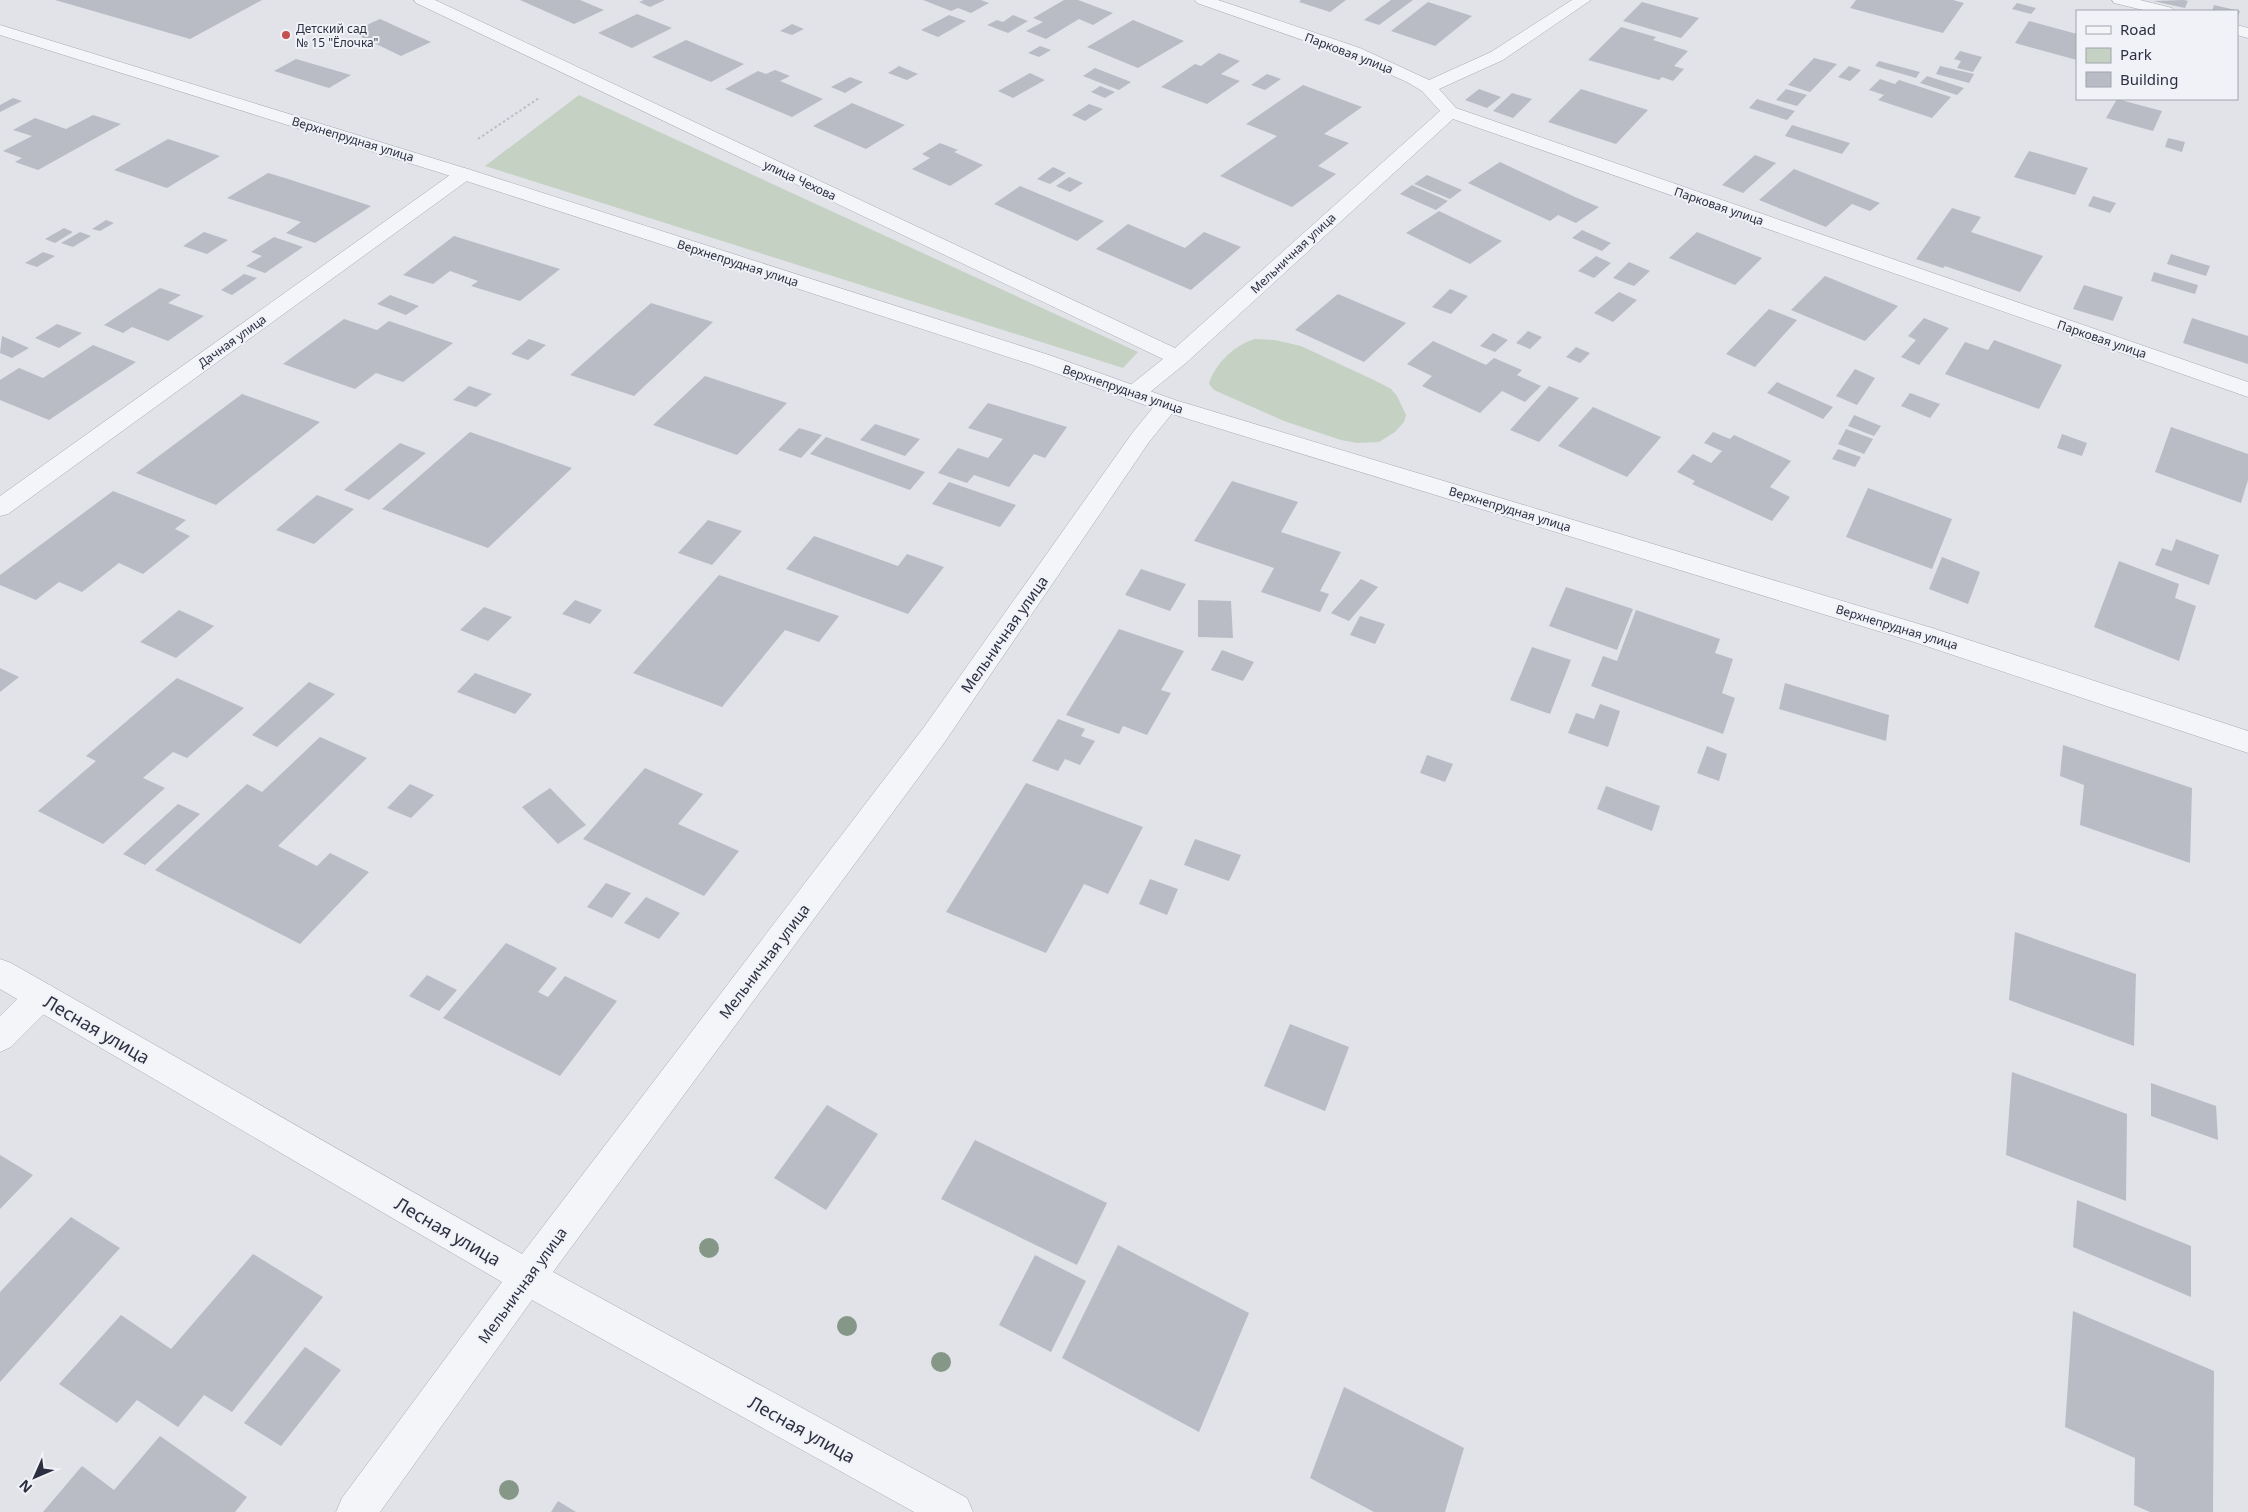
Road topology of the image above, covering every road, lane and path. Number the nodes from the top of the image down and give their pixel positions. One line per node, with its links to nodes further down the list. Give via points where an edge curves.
1 (422, 0): 7 (street, улица Чехова)
2 (1203, 0): 8 (street, Парковая улица, via 1354,52)
3 (1584, 0): 8 (street, via 1496,56)
4 (2120, 0): 5 (street)
5 (2162, 10)
6 (0, 30): 10 (street, Верхнепрудная улица)
7 (575, 73): 10 (path); 12 (street, улица Чехова)
8 (1428, 87): 9 (street, Парковая улица)
9 (1450, 112): 12 (street, Мельничная улица); 13 (street, Парковая улица)
10 (438, 166): 11 (street, Верхнепрудная улица)
11 (464, 174): 14 (street, Верхнепрудная улица); 16 (street, Дачная улица)
12 (1178, 358): 14 (street, Мельничная улица)
13 (2248, 390)
14 (1136, 392): 15 (street, Верхнепрудная улица)
15 (1167, 405): 17 (street, Верхнепрудная улица, via 1914,632); 21 (street, Мельничная улица, via 1141,437 934,736)
16 (0, 508)
17 (2248, 742)
18 (0, 973): 19 (street, Лесная улица)
19 (41, 996): 20 (street); 21 (street, Лесная улица)
20 (0, 1037)
21 (526, 1277): 22 (street, Мельничная улица); 23 (street, Лесная улица)
22 (356, 1512)
23 (953, 1512)

